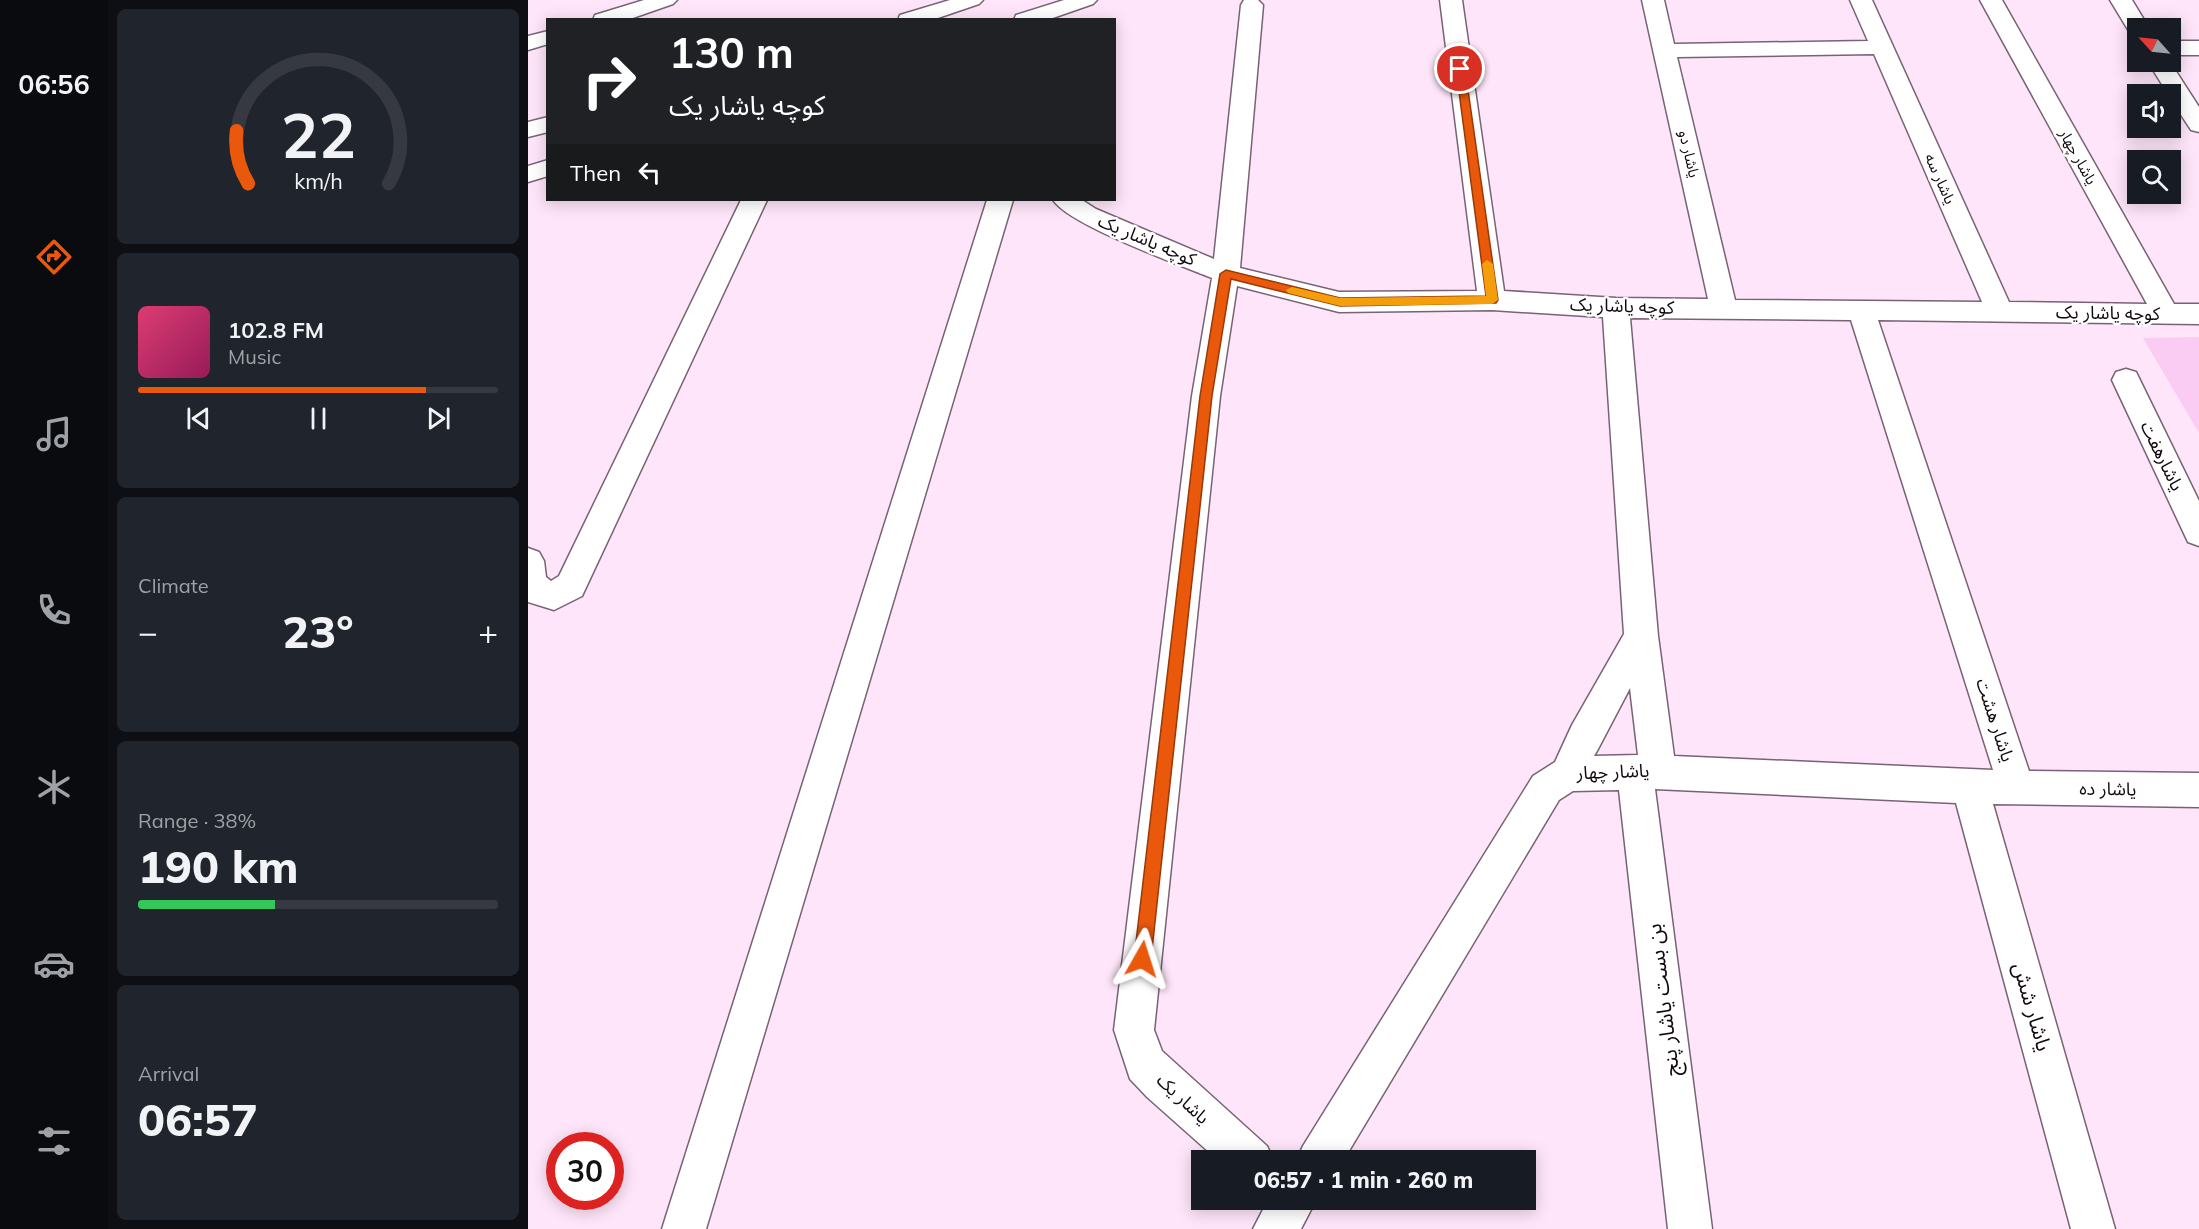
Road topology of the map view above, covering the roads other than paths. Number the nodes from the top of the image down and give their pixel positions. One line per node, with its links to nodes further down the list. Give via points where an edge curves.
1 (666, 0): 11 (street)
2 (900, 0): 12 (street)
3 (972, 0): 13 (street)
4 (1086, 0): 14 (street)
5 (1451, 0): 32 (street)
6 (1653, 0): 21 (street, یاشار دو)
7 (1861, 0): 18 (street, یاشار سه)
8 (1991, 0): 37 (street, یاشار چهار)
9 (2121, 0): 15 (street)
10 (1252, 6): 31 (street, یاشار یک)
11 (609, 18)
12 (912, 18)
13 (916, 18)
14 (1030, 18)
15 (2133, 18)
16 (546, 38): 17 (street)
17 (528, 43)
18 (1881, 47): 21 (street); 36 (street, یاشار سه)
19 (2181, 48): 20 (street)
20 (2199, 48)
21 (1665, 51): 34 (street, یاشار دو)
22 (2165, 72): 24 (street)
23 (546, 125): 25 (street)
24 (2199, 125)
25 (528, 130)
26 (546, 169): 27 (street)
27 (528, 174)
28 (754, 201): 41 (street, via 572,586 554,596 540,592 530,582)
29 (1000, 201): 51 (street)
30 (1067, 201): 31 (street, کوچه یاشار یک, via 1087,215)
31 (1226, 274): 32 (street, کوچه یاشار یک, via 1340,302); 48 (street, یاشار یک, via 1206,396 1134,1029 1145,1064)
32 (1492, 300): 33 (street, کوچه یاشار یک)
33 (1616, 308): 34 (street, کوچه یاشار یک); 42 (street, یاشار چهار)
34 (1724, 309): 35 (street, کوچه یاشار یک)
35 (1861, 310): 36 (street, کوچه یاشار یک); 46 (street, یاشار هشت)
36 (2000, 312): 37 (street, کوچه یاشار یک)
37 (2166, 313): 38 (street, کوچه یاشار یک)
38 (2199, 314)
39 (2126, 380): 40 (street, یاشارهفت)
40 (2199, 533)
41 (528, 561)
42 (1641, 636): 43 (street, یاشار چهار); 44 (street)
43 (1647, 772): 44 (street, یاشار چهار); 45 (street, یاشار هشت); 53 (street, بن بست یاشار پنج)
44 (1568, 774): 49 (street, یاشار چهار, via 1546,788)
45 (1970, 786): 46 (street, یاشار هشت); 54 (street, یاشار شش)
46 (2018, 788): 47 (street, یاشار ده)
47 (2199, 789)
48 (1239, 1150)
49 (1325, 1150)
50 (1287, 1210): 52 (street)
51 (684, 1229)
52 (1275, 1229)
53 (1690, 1229)
54 (2093, 1229)

